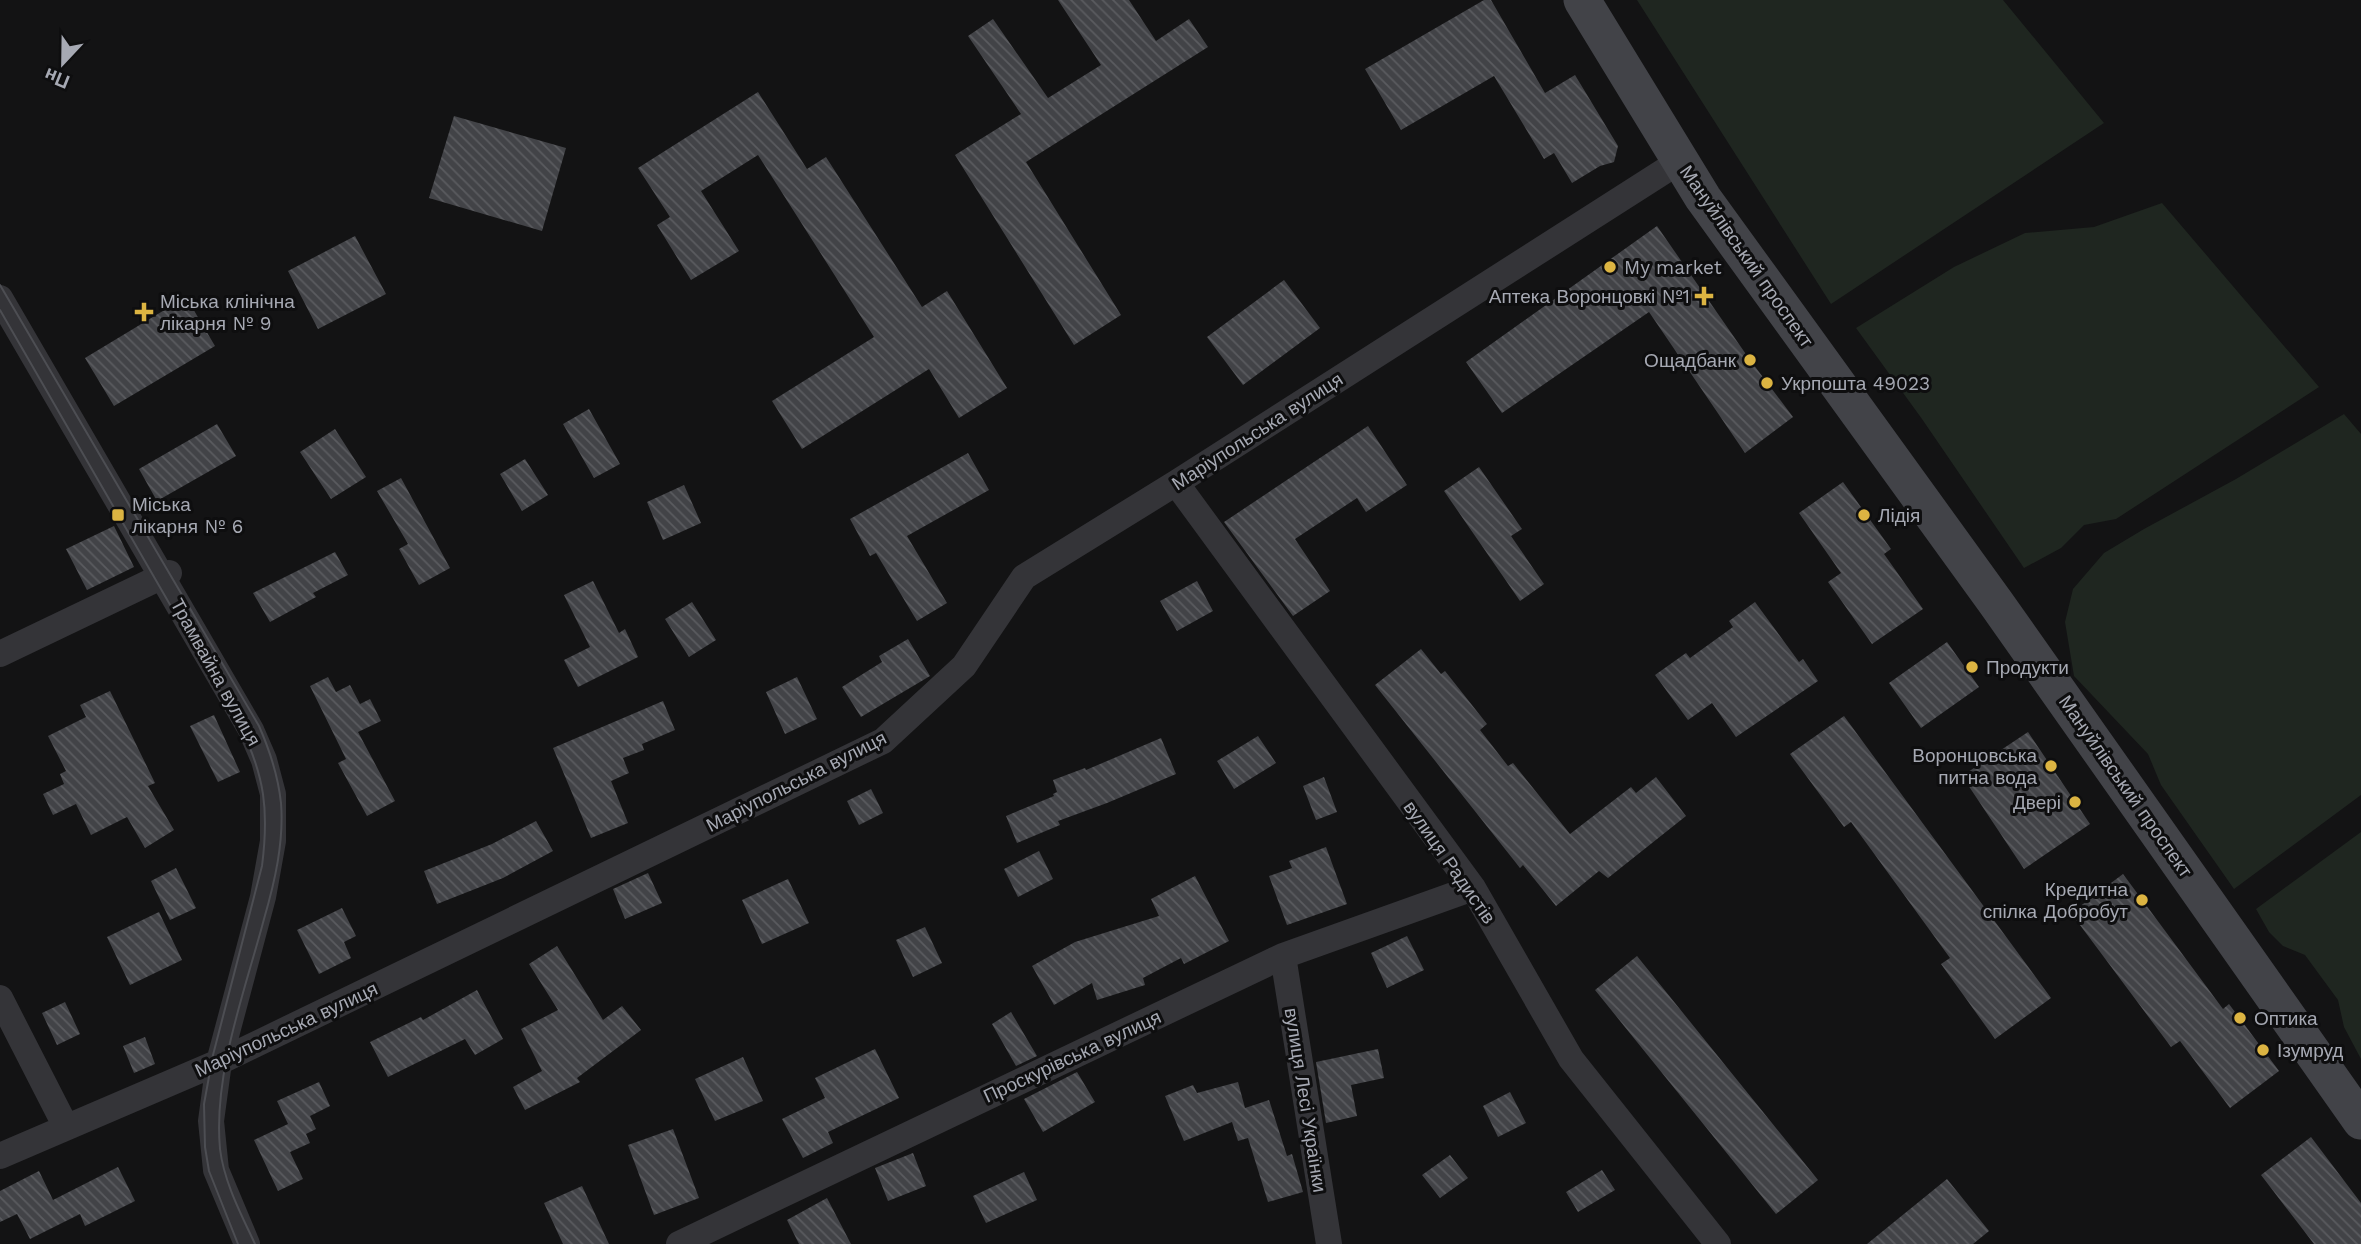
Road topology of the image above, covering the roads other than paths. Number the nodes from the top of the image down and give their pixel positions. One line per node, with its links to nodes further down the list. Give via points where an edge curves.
1 (1582, 0): 2 (main road, Мануйлівський проспект)
2 (1680, 161): 4 (street, Маріупольська вулиця); 11 (main road, Мануйлівський проспект)
3 (0, 298): 5 (street, Трамвайна вулиця)
4 (1176, 483): 7 (street, вулиця Радистів); 10 (street, Маріупольська вулиця, via 1024,578 964,666 883,741)
5 (165, 575): 6 (street); 10 (street, Трамвайна вулиця, via 251,730 272,794 270,864)
6 (0, 654)
7 (1473, 888): 8 (street, Проскурівська вулиця); 17 (street, вулиця Радистів, via 1571,1059)
8 (1283, 956): 15 (street, Проскурівська вулиця); 16 (street, вулиця Лесі Українки)
9 (0, 998): 12 (street)
10 (219, 1062): 12 (street, Маріупольська вулиця); 14 (street, Трамвайна вулиця, via 212,1146 216,1170)
11 (2361, 1121)
12 (66, 1127): 13 (street, Маріупольська вулиця)
13 (0, 1156)
14 (247, 1244)
15 (680, 1244)
16 (1329, 1244)
17 (1718, 1244)

